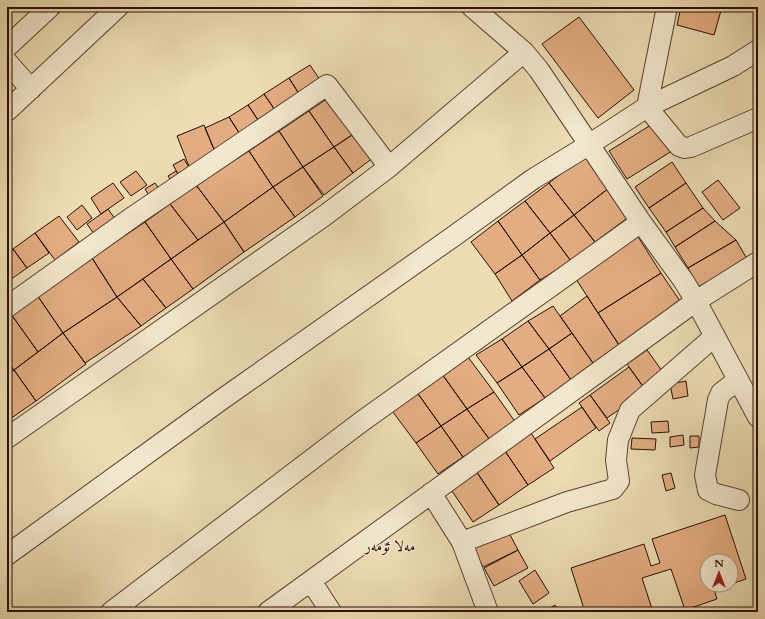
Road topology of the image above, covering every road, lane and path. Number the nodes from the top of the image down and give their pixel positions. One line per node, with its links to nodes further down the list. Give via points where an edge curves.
1 (50, 7): 5 (street)
2 (118, 7): 9 (street)
3 (472, 7): 7 (street)
4 (667, 7): 10 (street)
5 (7, 47)
6 (758, 50): 10 (street, via 733,66)
7 (524, 52): 13 (street); 14 (street)
8 (7, 62): 9 (street)
9 (31, 89): 11 (street)
10 (647, 107): 12 (street, via 679,146 685,148); 13 (street)
11 (7, 111)
12 (758, 118)
13 (590, 144): 15 (street); 26 (street, via 532,179)
14 (389, 167): 18 (street, via 327,84 134,216); 22 (street, via 324,216)
15 (641, 222): 17 (street); 28 (street, via 361,422)
16 (758, 262): 17 (street)
17 (696, 301): 19 (street); 23 (street)
18 (7, 308)
19 (715, 336): 20 (street); 25 (street, via 630,410 618,440 616,460 619,481 613,489 567,502)
20 (738, 380): 21 (street); 24 (street, via 721,393 718,400 705,475 708,490)
21 (758, 417)
22 (7, 438)
23 (431, 493): 25 (street); 27 (street)
24 (738, 500)
25 (462, 542): 31 (street)
26 (7, 555)
27 (311, 581): 29 (street); 30 (street)
28 (111, 612)
29 (268, 612)
30 (331, 612)
31 (488, 612)

